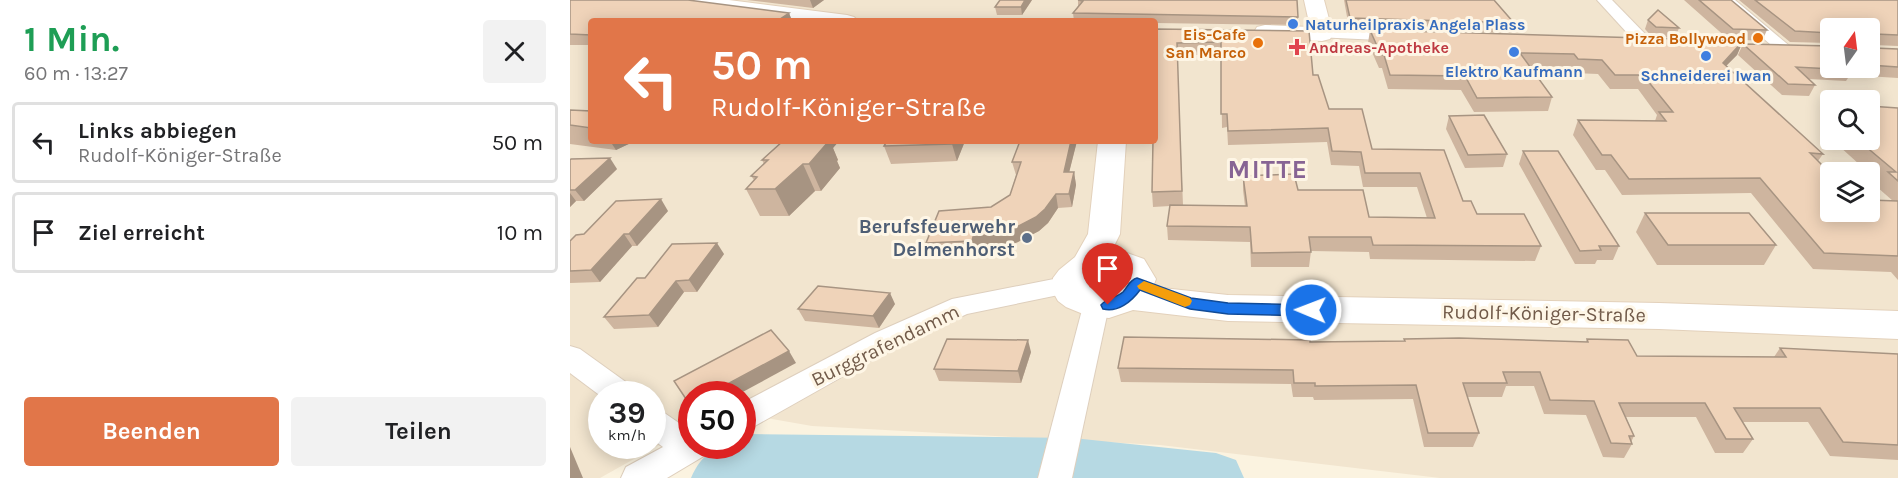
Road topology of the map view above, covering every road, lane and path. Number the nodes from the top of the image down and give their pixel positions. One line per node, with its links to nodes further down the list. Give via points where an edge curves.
1 (680, 0): 4 (main road)
2 (1314, 0): 8 (main road)
3 (1726, 0): 11 (street, via 1790,49)
4 (705, 1): 6 (main road)
5 (1608, 4): 10 (street, via 1652,44)
6 (826, 18)
7 (1246, 32): 8 (main road)
8 (1322, 34): 9 (street)
9 (1418, 36)
10 (1622, 43)
11 (1761, 48)
12 (1112, 144): 13 (main road)
13 (1107, 276): 14 (main road, Rudolf-Königer-Straße, via 1190,303 1228,308); 17 (street, Burggrafendamm, via 961,306 885,340); 20 (street, via 1089,331)
14 (1898, 325)
15 (570, 357): 16 (street)
16 (602, 381)
17 (756, 410)
18 (678, 455): 19 (street)
19 (638, 478)
20 (1055, 478)

